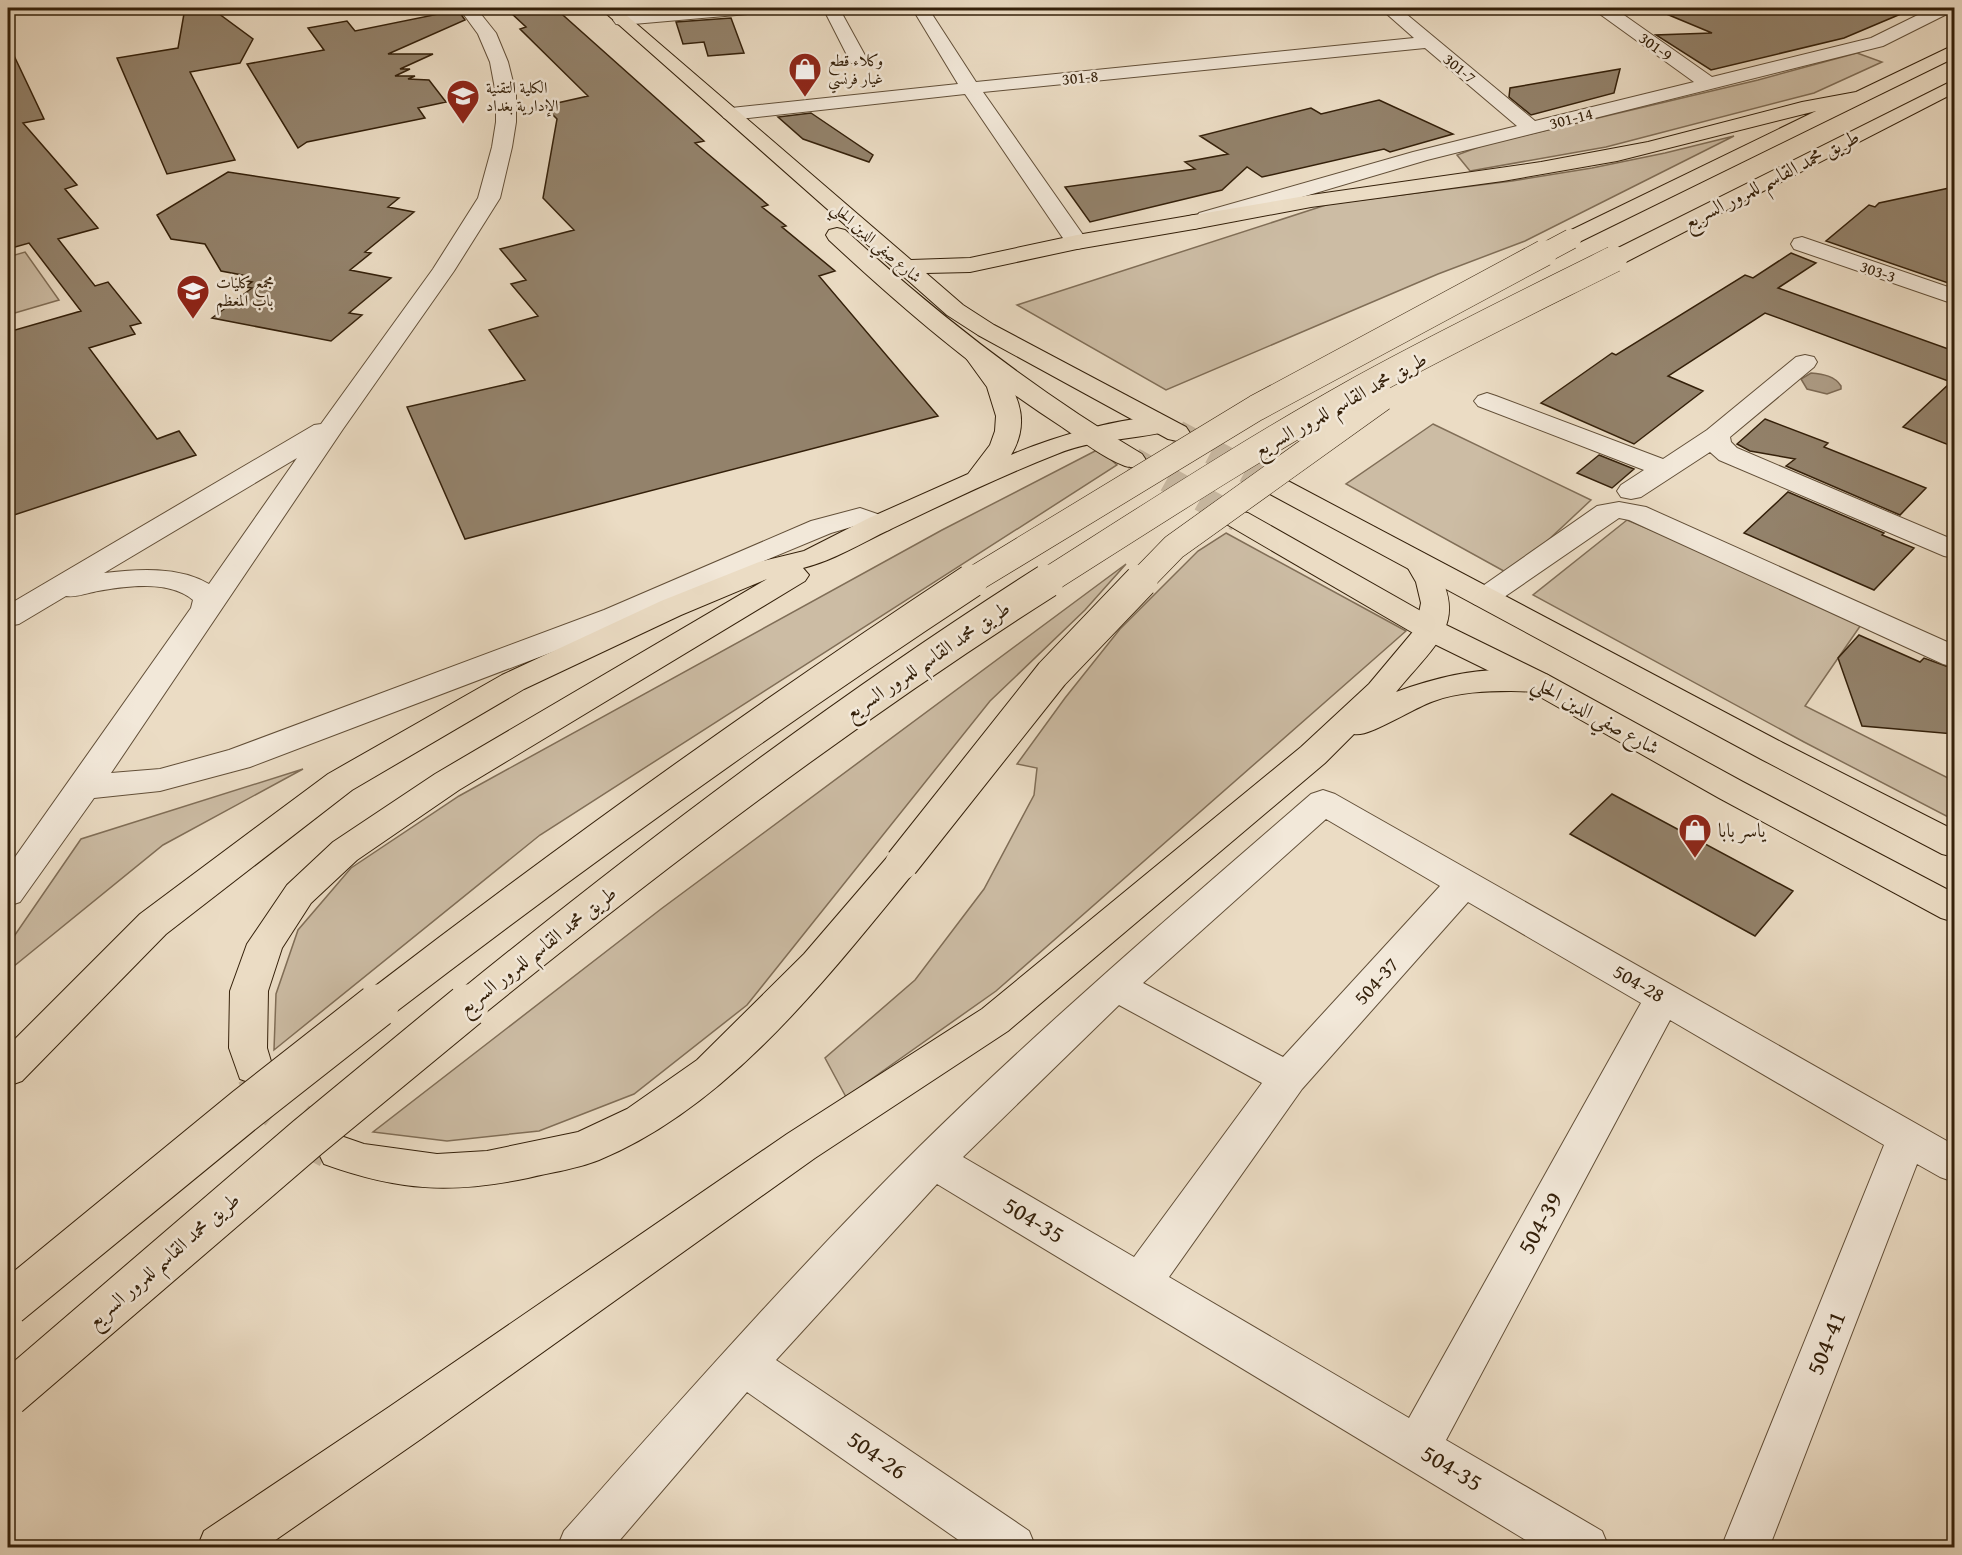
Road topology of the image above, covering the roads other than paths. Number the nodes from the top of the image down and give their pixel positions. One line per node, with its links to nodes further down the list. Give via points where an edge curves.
1 (467, 8): 30 (street, via 487,33 506,94 506,122 495,182 443,271)
2 (583, 8): 27 (main road, شارع صفي الدين الحلي, via 903,297)
3 (759, 8): 9 (street)
4 (831, 8): 12 (street)
5 (920, 8): 15 (street)
6 (1389, 8): 10 (street, 301-7)
7 (1603, 8): 13 (street, 301-9)
8 (1945, 8): 13 (street, 301-14, via 1877,42)
9 (615, 14): 17 (main road, شارع صفي الدين الحلي)
10 (1430, 42): 15 (street, 301-8); 18 (street, 301-7)
11 (1954, 51): 16 (main road, طريق محمد القاسم للمرور السريع)
12 (858, 59)
13 (1709, 84): 18 (street, 301-14)
14 (1954, 86): 26 (main road, طريق محمد القاسم للمرور السريع, bridge)
15 (970, 88): 17 (street, 301-8); 20 (street)
16 (1865, 96): 19 (main road, via 1814,104 1617,155); 68 (main road, طريق محمد القاسم للمرور السريع, bridge, via 1571,239 1392,332 1273,398 993,567 582,848 140,1193)
17 (731, 114): 23 (main road, شارع صفي الدين الحلي)
18 (1531, 128): 19 (street, 301-14)
19 (1194, 222): 20 (main road)
20 (1077, 242): 22 (main road)
21 (1802, 244): 25 (street, 303-3)
22 (1014, 257): 23 (main road, via 945,267); 24 (main road, via 982,272)
23 (906, 267): 24 (main road, شارع صفي الدين الحلي)
24 (962, 295): 27 (main road, via 958,329); 31 (main road, شارع صفي الدين الحلي, via 986,330 1169,429)
25 (1954, 297)
26 (1489, 321): 64 (main road, bridge, via 1174,547 1052,674 969,782 817,964 711,1071 641,1120 585,1148 487,1169 437,1172 364,1161); 70 (main road, طريق محمد القاسم للمرور السريع, bridge, via 1315,414 1025,594 826,730 637,871 437,1028)
27 (978, 358): 31 (main road, شارع صفي الدين الحلي); 35 (main road, via 995,376 1006,396 1010,416 1007,438 997,460)
28 (1805, 362): 32 (street)
29 (1487, 401): 34 (street)
30 (332, 426): 43 (street); 45 (street)
31 (1091, 436): 33 (main road, شارع صفي الدين الحلي); 35 (main road, via 1050,447)
32 (1716, 436): 34 (street); 40 (street, via 1728,454)
33 (1133, 460)
34 (1665, 469): 37 (street)
35 (977, 479): 39 (main road)
36 (1278, 487): 42 (main road)
37 (1631, 491)
38 (1238, 519): 47 (main road, شارع صفي الدين الحلي)
39 (879, 524): 41 (main road); 52 (street, via 860,516 821,527 615,617 238,759 159,780)
40 (1954, 550)
41 (814, 557): 60 (main road, via 770,568 671,608 513,682 340,782 153,924); 61 (main road, via 794,576 447,782 345,850 299,894 265,944 249,991 248,1048)
42 (1419, 563): 44 (main road); 47 (main road, via 1431,582 1436,603)
43 (41, 598): 45 (street, via 108,581 151,579 201,589 208,598); 46 (street)
44 (1484, 598): 48 (street, via 1607,512 1619,510 1636,513); 50 (main road)
45 (206, 610): 52 (street)
46 (8, 617)
47 (1431, 630): 49 (main road, شارع صفي الدين الحلي); 51 (main road, via 1380,691)
48 (1954, 657)
49 (1537, 682): 51 (main road, via 1464,682 1428,692 1382,711); 53 (main road, شارع صفي الدين الحلي)
50 (1772, 751): 53 (main road); 54 (main road)
51 (1313, 755): 72 (main road, via 996,1020 801,1146)
52 (84, 787): 56 (street)
53 (1731, 790): 57 (main road, شارع صفي الدين الحلي)
54 (1954, 845)
55 (1464, 883): 58 (street, 504-28, via 1323,802); 59 (street, 504-28); 62 (street, 504-37)
56 (8, 892)
57 (1954, 909)
58 (1115, 986): 62 (street); 65 (street)
59 (1664, 997): 63 (street, 504-28); 71 (street, 504-39)
60 (10, 1067)
61 (254, 1068)
62 (1288, 1078): 67 (street, 504-37)
63 (1907, 1138): 66 (street, 504-28); 76 (street, 504-41)
64 (338, 1152)
65 (933, 1160): 67 (street, 504-35); 69 (street)
66 (1954, 1165)
67 (1140, 1283): 71 (street, 504-35)
68 (8, 1304)
69 (743, 1363): 73 (street); 74 (street, 504-26)
70 (8, 1395)
71 (1417, 1448): 75 (street, 504-35)
72 (221, 1548)
73 (582, 1548)
74 (1012, 1548)
75 (1585, 1548)
76 (1745, 1548)

